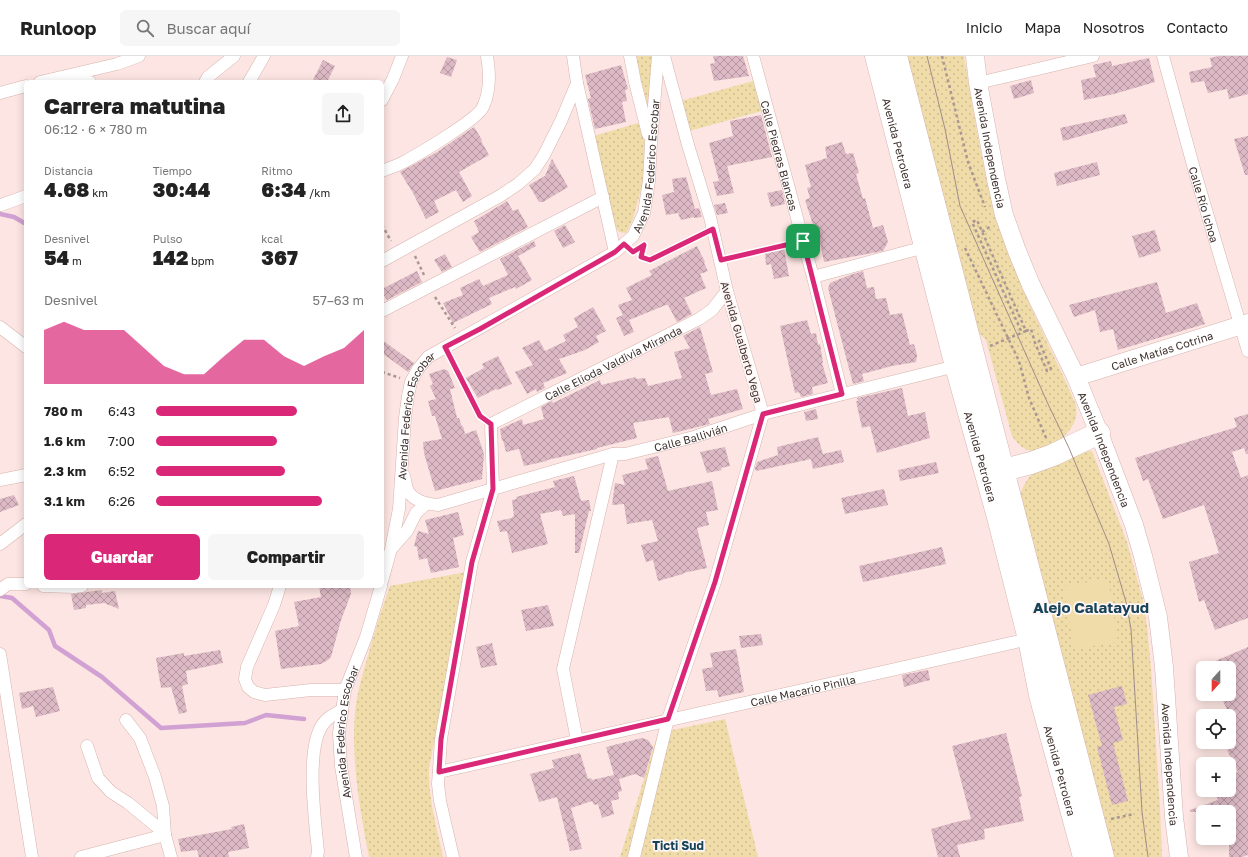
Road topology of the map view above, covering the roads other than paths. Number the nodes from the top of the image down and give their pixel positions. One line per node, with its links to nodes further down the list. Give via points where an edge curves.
1 (139, 56): 16 (street)
2 (234, 56): 19 (street)
3 (264, 56): 20 (street)
4 (402, 56): 25 (street)
5 (487, 56): 27 (street, via 488,92 482,109 472,120 401,163)
6 (573, 56): 22 (street)
7 (630, 56): 26 (street)
8 (658, 56): 26 (street, Avenida Federico Escobar)
9 (664, 56): 35 (street, Avenida Gualberto Vega, via 713,229)
10 (754, 56): 34 (street, Calle Piedras Blancas)
11 (876, 56): 31 (highway, Avenida Petrolera)
12 (896, 56): 48 (highway, Avenida Petrolera)
13 (975, 56): 21 (street, Avenida Independencia)
14 (1093, 56): 21 (street)
15 (1163, 56): 37 (street, Calle Río Ichoa, via 1196,176)
16 (74, 75): 17 (street); 18 (street)
17 (48, 80)
18 (85, 80)
19 (206, 80)
20 (250, 80)
21 (978, 83): 42 (street, Avenida Independencia, via 996,179 1017,252)
22 (577, 84): 29 (street); 33 (street, via 561,121 535,169 500,196)
23 (24, 87): 24 (street)
24 (0, 93)
25 (384, 96)
26 (651, 143): 32 (street, Avenida Federico Escobar, via 644,213 633,236)
27 (384, 170)
28 (24, 197): 30 (street)
29 (603, 197): 32 (street); 36 (street)
30 (0, 206)
31 (925, 247): 34 (street); 41 (highway, Avenida Petrolera)
32 (620, 248): 47 (street, Avenida Federico Escobar, via 428,357 411,382)
33 (384, 260)
34 (813, 277): 43 (street, Calle Piedras Blancas)
35 (727, 291): 44 (street, Avenida Gualberto Vega); 51 (street, Calle Elioda Valdivia Miranda, via 712,310 699,319 491,424)
36 (384, 310)
37 (1244, 324): 40 (street, Calle Río Ichoa); 42 (street, Calle Matías Cotrina)
38 (0, 327): 39 (street)
39 (24, 345)
40 (1248, 351)
41 (956, 366): 43 (street, Calle Ballivián); 61 (highway, Avenida Petrolera)
42 (1076, 377): 45 (street, Avenida Independencia)
43 (842, 394): 44 (street, Calle Ballivián)
44 (763, 414): 46 (street, Calle Ballivián, via 694,437 624,454); 65 (street, Avenida Gualberto Vega, via 715,582)
45 (1099, 433): 48 (highway, via 1053,456); 80 (street, Avenida Independencia, via 1134,525 1158,617)
46 (612, 454): 51 (street, Calle Ballivián); 67 (street, via 563,669)
47 (401, 465): 52 (street, via 408,490); 55 (street, Avenida Federico Escobar, via 399,509)
48 (1004, 470): 79 (highway, Avenida Petrolera)
49 (24, 475): 50 (street)
50 (0, 480)
51 (493, 489): 52 (street, Calle Ballivián, via 438,505); 69 (street, via 472,562 441,739)
52 (426, 504): 55 (street, via 416,513 407,532)
53 (24, 526): 54 (street)
54 (0, 544)
55 (391, 549): 56 (street, Avenida Federico Escobar)
56 (384, 574)
57 (24, 584): 60 (street, via 8,584)
58 (279, 588): 63 (street, via 247,666 245,679 248,687 265,695 311,690)
59 (380, 588): 63 (street, Avenida Federico Escobar, via 366,637)
60 (0, 590)
61 (1029, 639): 65 (street, Calle Macario Pinilla); 78 (highway, Avenida Petrolera, via 1040,695)
62 (0, 654): 71 (street)
63 (345, 690): 64 (street, Avenida Federico Escobar)
64 (342, 710): 74 (street, via 331,715 321,726 316,740 313,761); 75 (street, Avenida Federico Escobar, via 339,733 342,766)
65 (668, 719): 67 (street, Calle Macario Pinilla); 77 (street, Avenida Gualberto Vega)
66 (126, 720): 70 (street, via 140,738 155,777 163,806)
67 (577, 740): 69 (street, Calle Macario Pinilla)
68 (87, 746): 70 (street, via 98,778 111,792 128,803)
69 (439, 772): 76 (street, via 440,801)
70 (164, 835): 72 (street); 73 (street)
71 (32, 857)
72 (81, 857)
73 (171, 857)
74 (317, 857)
75 (356, 857)
76 (453, 857)
77 (634, 857)
78 (1084, 857)
79 (1103, 857)
80 (1179, 857)

